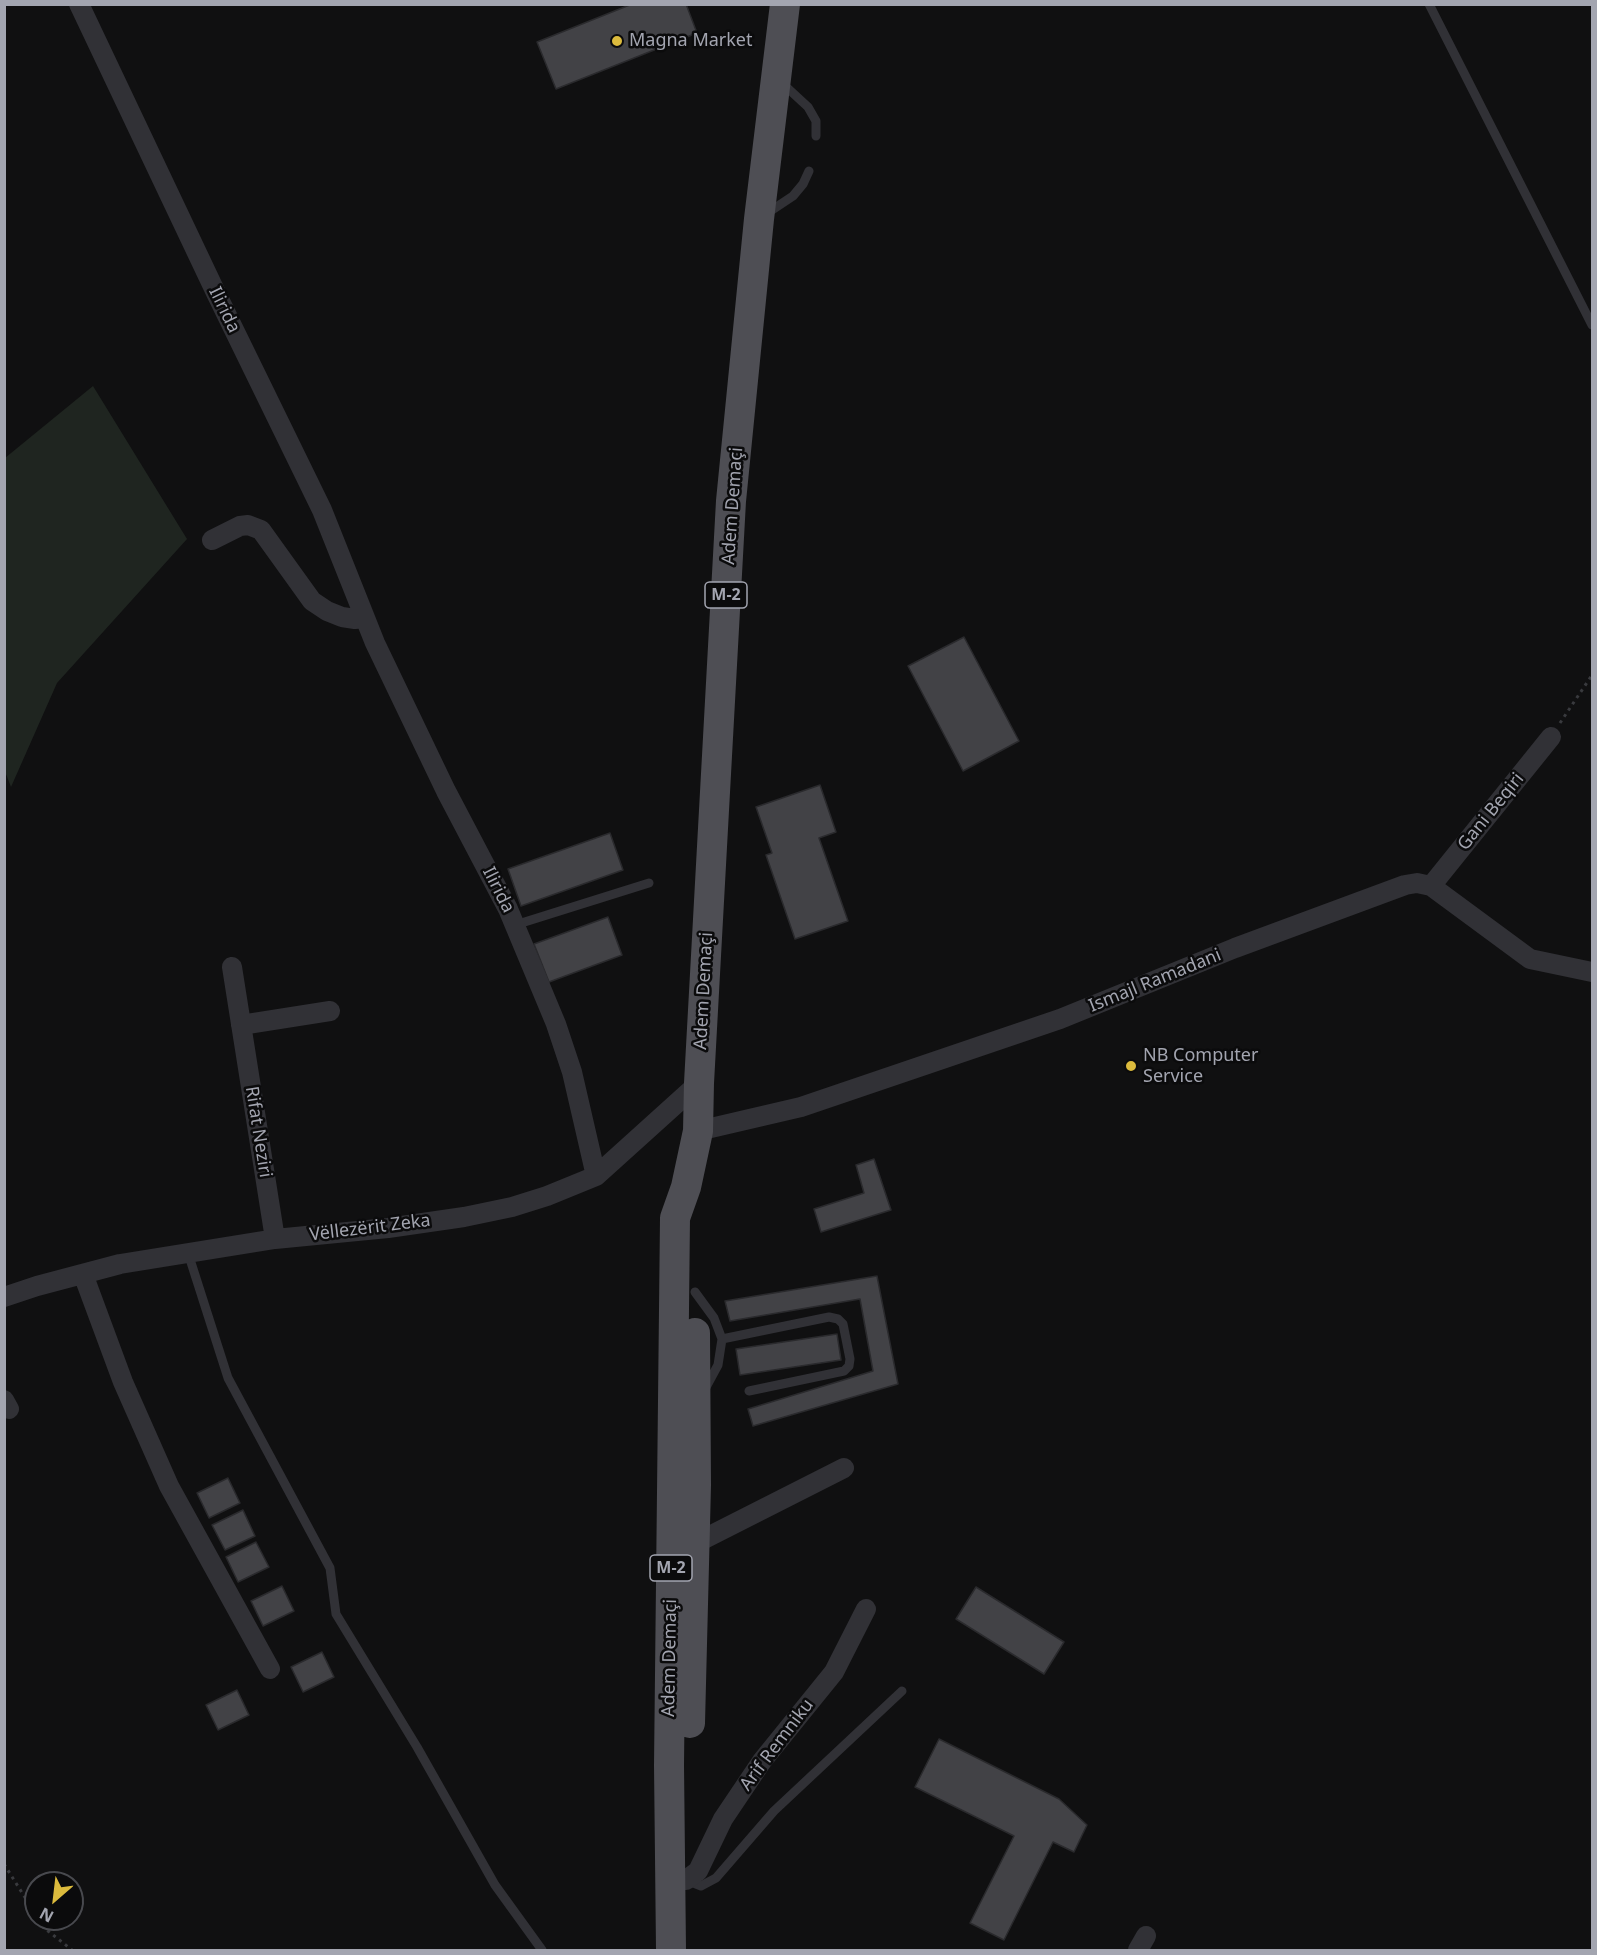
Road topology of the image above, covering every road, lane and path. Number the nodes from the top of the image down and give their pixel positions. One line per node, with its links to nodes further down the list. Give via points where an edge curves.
1 (785, 4): 4 (main road, Adem Demaçi / M-2)
2 (1429, 4): 8 (lane)
3 (78, 5): 10 (street, Ilirida, via 322,510)
4 (776, 77): 5 (lane, via 808,107 816,120); 7 (main road, Adem Demaçi / M-2)
5 (816, 136)
6 (809, 171): 7 (lane, via 793,196)
7 (759, 219): 20 (main road, Adem Demaçi / M-2, via 732,501)
8 (1593, 325)
9 (212, 540): 10 (street, via 240,526 261,530 312,601 342,617)
10 (365, 618): 15 (street, Ilirida, via 446,791)
11 (1593, 675): 12 (path)
12 (1551, 737): 14 (street, Gani Beqiri)
13 (649, 883): 15 (lane)
14 (1431, 886): 17 (street, via 1530,959); 21 (street, Ismajl Ramadani, via 1405,885 1235,948 1060,1020 813,1103)
15 (515, 925): 22 (street, Ilirida, via 572,1072)
16 (232, 967): 19 (street, Rifat Neziri)
17 (1593, 972)
18 (330, 1011): 19 (street)
19 (241, 1025): 24 (street, Rifat Neziri)
20 (699, 1083): 21 (main road, Adem Demaçi / M-2); 22 (street, Vëllezërit Zeka)
21 (698, 1131): 23 (main road, Adem Demaçi / M-2)
22 (596, 1176): 24 (street, Vëllezërit Zeka, via 547,1196 474,1215)
23 (686, 1187): 27 (main road, Adem Demaçi / M-2, via 695,1218); 43 (main road, Adem Demaçi / M-2, via 675,1218 669,1765)
24 (275, 1239): 25 (street, Vëllezërit Zeka)
25 (188, 1253): 26 (street, Vëllezërit Zeka); 42 (lane, via 228,1378 330,1568 336,1614 495,1885)
26 (83, 1274): 28 (street, Vëllezërit Zeka); 35 (street, via 123,1382 169,1485)
27 (695, 1292): 29 (lane, via 714,1318); 31 (main road, Adem Demaçi / M-2)
28 (4, 1298)
29 (722, 1339): 30 (lane, via 830,1317 843,1324 850,1359 844,1371); 31 (lane, via 718,1365)
30 (749, 1391)
31 (695, 1402): 33 (main road, Adem Demaçi / M-2)
32 (844, 1468): 33 (street)
33 (694, 1544): 38 (main road, Adem Demaçi / M-2)
34 (866, 1609): 38 (street, Arif Remniku, via 834,1672 762,1761 723,1819 698,1871)
35 (270, 1669)
36 (902, 1691): 38 (lane, via 774,1811 716,1878 701,1886)
37 (4, 1864): 39 (path)
38 (686, 1880): 44 (main road, Adem Demaçi / M-2)
39 (24, 1896)
40 (48, 1931): 41 (path)
41 (72, 1950)
42 (542, 1950)
43 (671, 1950)
44 (687, 1950)

